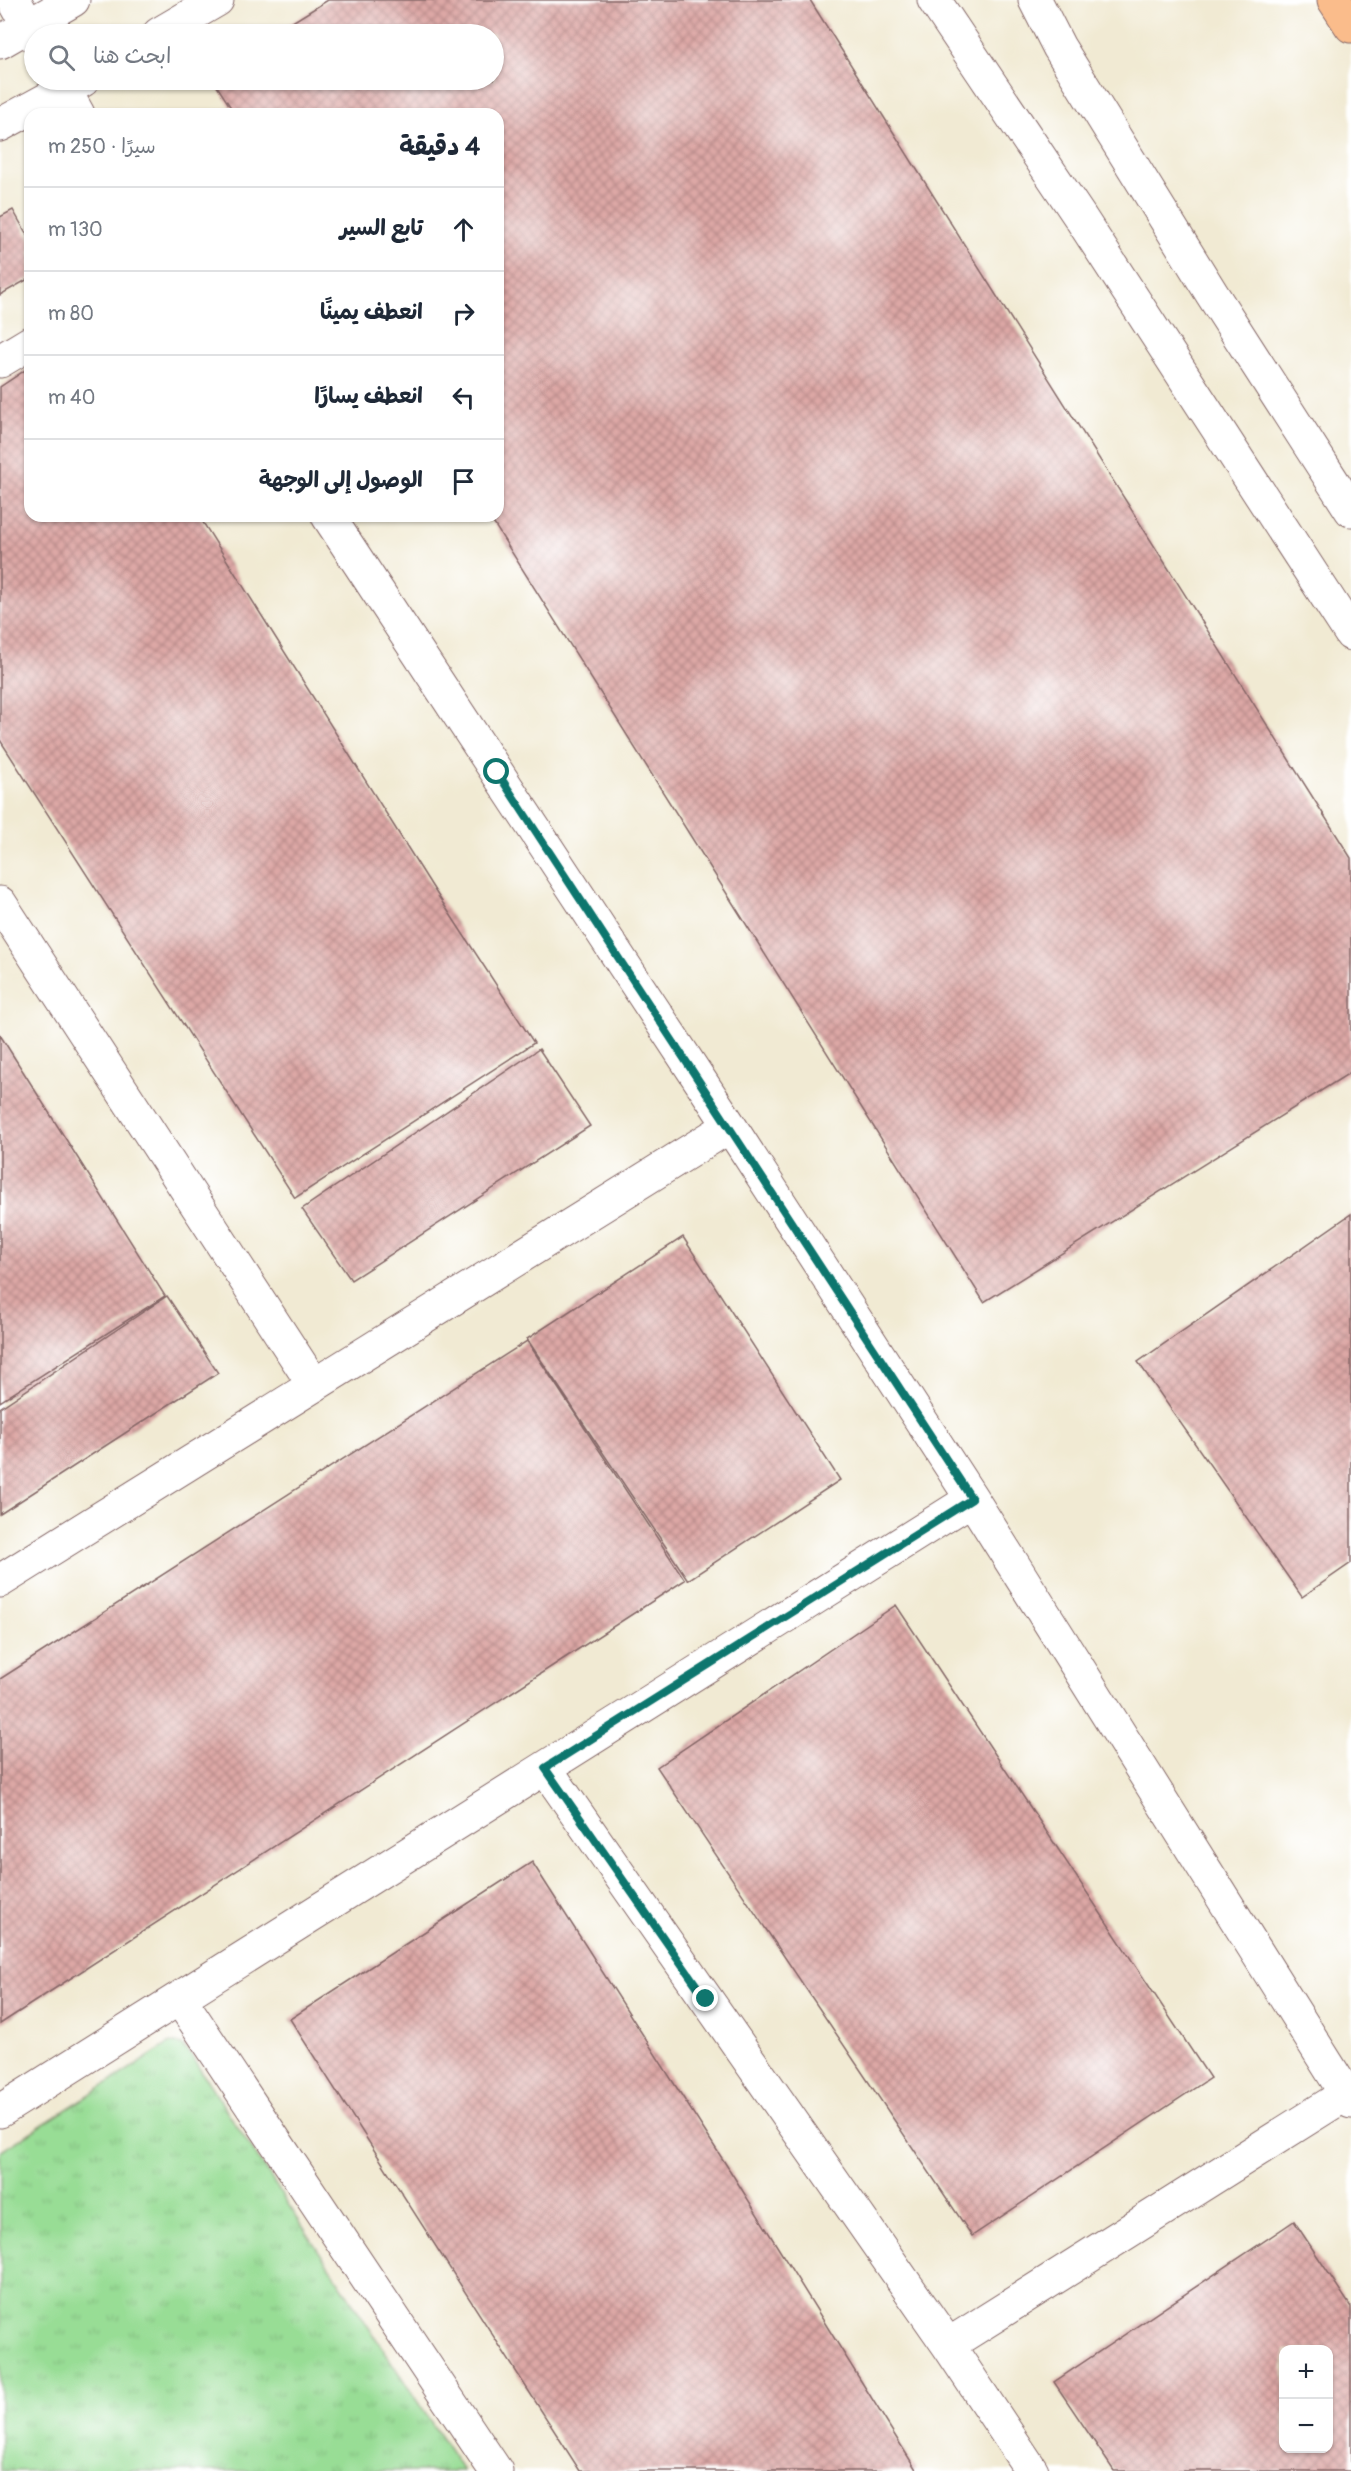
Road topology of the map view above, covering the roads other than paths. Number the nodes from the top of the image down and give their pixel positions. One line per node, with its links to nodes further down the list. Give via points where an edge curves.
1 (73, 0): 6 (street)
2 (217, 0): 7 (street)
3 (934, 0): 18 (street)
4 (1035, 0): 16 (street, via 1059,47 1212,294)
5 (1334, 0): 8 (highway)
6 (26, 21): 9 (street)
7 (176, 24)
8 (1351, 26)
9 (0, 42)
10 (72, 91): 11 (street)
11 (36, 108)
12 (24, 114): 13 (street)
13 (0, 125)
14 (24, 347): 15 (street)
15 (0, 361)
16 (1351, 510)
17 (332, 522): 20 (street)
18 (1351, 634)
19 (0, 903): 21 (street)
20 (730, 1126): 21 (street); 22 (street)
21 (314, 1385): 23 (street)
22 (972, 1499): 24 (street); 26 (street)
23 (0, 1581)
24 (545, 1768): 25 (street); 28 (street)
25 (180, 1999): 27 (street); 29 (street)
26 (1349, 2098): 28 (street)
27 (0, 2112)
28 (948, 2345): 30 (street)
29 (496, 2471)
30 (1032, 2471)

